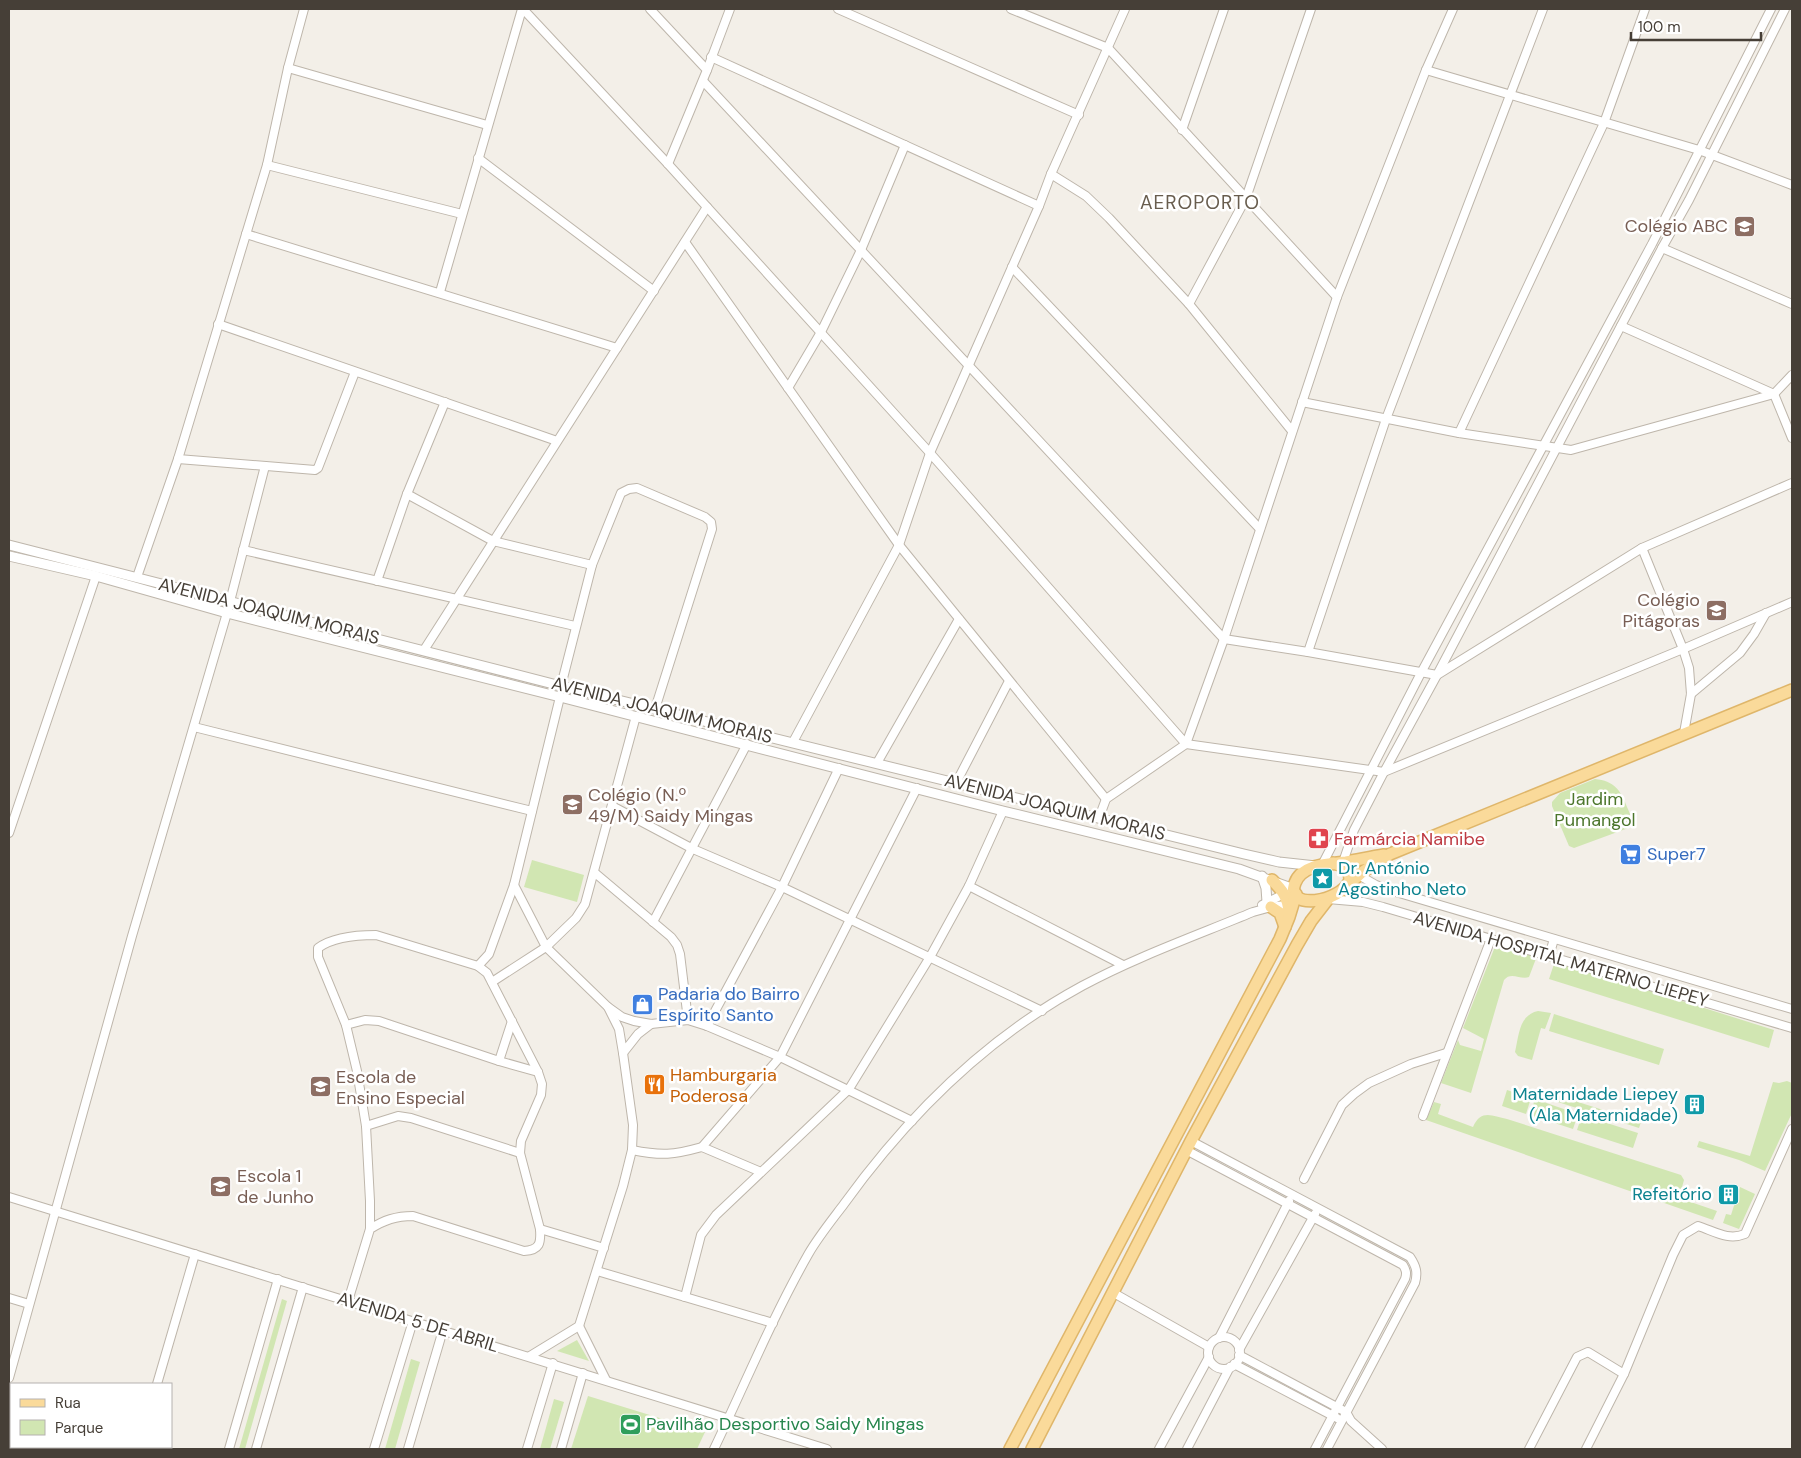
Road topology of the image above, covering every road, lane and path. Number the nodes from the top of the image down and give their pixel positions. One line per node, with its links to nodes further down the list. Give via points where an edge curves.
1 (304, 9): 18 (street)
2 (522, 9): 25 (street); 32 (street)
3 (650, 9): 19 (street)
4 (730, 9): 17 (street)
5 (838, 9): 23 (street)
6 (1011, 9): 15 (street)
7 (1125, 9): 16 (street)
8 (1224, 9): 26 (street)
9 (1310, 9): 35 (street)
10 (1453, 9): 20 (street)
11 (1543, 9): 22 (street)
12 (1645, 9): 24 (street)
13 (1771, 9): 28 (street)
14 (1785, 9): 29 (street)
15 (1021, 11): 16 (street)
16 (1108, 48): 23 (street); 26 (street)
17 (711, 56): 19 (street); 27 (street)
18 (288, 68): 25 (street); 31 (street)
19 (707, 70): 21 (street)
20 (1426, 70): 22 (street); 46 (street)
21 (703, 81): 32 (street); 42 (street)
22 (1511, 95): 24 (street); 60 (street)
23 (1078, 116): 33 (street)
24 (1604, 123): 28 (street); 62 (street)
25 (488, 125): 30 (street)
26 (1182, 130): 35 (street)
27 (905, 145): 36 (street); 42 (street)
28 (1699, 150): 29 (street); 65 (street)
29 (1710, 155): 34 (street); 41 (street)
30 (478, 158): 38 (street); 44 (street)
31 (267, 164): 38 (street); 39 (street)
32 (668, 164): 37 (street)
33 (1051, 174): 36 (street); 47 (street, via 1086,196)
34 (1792, 185)
35 (1246, 198): 46 (street); 47 (street)
36 (1039, 206): 43 (street)
37 (707, 207): 40 (street); 51 (street)
38 (462, 214): 45 (street)
39 (246, 234): 45 (street); 49 (street)
40 (685, 242): 44 (street); 56 (street)
41 (1662, 248): 48 (street); 50 (street)
42 (861, 250): 51 (street); 53 (street)
43 (1012, 267): 53 (street); 72 (street)
44 (654, 291): 52 (street)
45 (440, 292): 52 (street)
46 (1337, 297): 59 (street)
47 (1189, 304): 61 (street)
48 (1792, 304)
49 (218, 324): 54 (street); 68 (street)
50 (1621, 326): 57 (street); 66 (street)
51 (821, 332): 56 (street); 67 (street)
52 (617, 348): 64 (street)
53 (968, 367): 67 (street); 90 (street)
54 (355, 372): 58 (street); 69 (street, via 318,468)
55 (1792, 375): 57 (street)
56 (788, 388): 75 (street)
57 (1774, 394): 63 (street); 66 (street, via 1571,450)
58 (445, 402): 64 (street); 71 (street)
59 (1302, 402): 60 (street); 61 (street)
60 (1386, 419): 62 (street); 93 (street)
61 (1292, 432): 72 (street)
62 (1459, 433): 65 (street)
63 (1792, 438)
64 (557, 441): 73 (street)
65 (1543, 447): 66 (street); 94 (street)
66 (1557, 448): 95 (street)
67 (930, 453): 75 (street); 107 (street)
68 (178, 459): 69 (street); 81 (street)
69 (265, 466): 77 (street)
70 (1792, 483): 76 (street)
71 (407, 494): 73 (street); 82 (street)
72 (1260, 529): 90 (street)
73 (493, 541): 79 (street); 83 (street)
74 (9, 544): 81 (street, AVENIDA JOAQUIM MORAIS)
75 (899, 545): 88 (street); 105 (street)
76 (1642, 548): 91 (street); 95 (street)
77 (243, 550): 82 (street); 84 (street)
78 (9, 556): 80 (street, AVENIDA JOAQUIM MORAIS)
79 (592, 564): 89 (street); 101 (street, via 621,494 629,489 637,488 712,522)
80 (96, 576): 86 (street, AVENIDA JOAQUIM MORAIS); 119 (street)
81 (137, 577): 84 (street, AVENIDA JOAQUIM MORAIS)
82 (377, 581): 83 (street)
83 (457, 599): 89 (street); 92 (street)
84 (229, 602): 86 (street); 92 (street, AVENIDA JOAQUIM MORAIS)
85 (1792, 602): 87 (street)
86 (227, 613): 100 (street, AVENIDA JOAQUIM MORAIS); 103 (street)
87 (1766, 613): 91 (street); 99 (street, via 1740,653)
88 (959, 619): 96 (street); 108 (street)
89 (575, 626): 97 (street)
90 (1224, 639): 93 (street); 107 (street)
91 (1683, 649): 99 (street, via 1689,668); 111 (street)
92 (424, 650): 97 (street, AVENIDA JOAQUIM MORAIS)
93 (1308, 652): 94 (street)
94 (1422, 671): 95 (street); 110 (street)
95 (1437, 675): 111 (street)
96 (1009, 680): 112 (street); 114 (street)
97 (561, 686): 101 (street, AVENIDA JOAQUIM MORAIS)
98 (1792, 690): 104 (main road)
99 (1691, 694): 104 (street)
100 (560, 696): 102 (street, AVENIDA JOAQUIM MORAIS); 116 (street)
101 (655, 709): 105 (street, AVENIDA JOAQUIM MORAIS)
102 (636, 716): 106 (street, AVENIDA JOAQUIM MORAIS); 115 (street)
103 (194, 727): 116 (street); 173 (street)
104 (1684, 733): 121 (main road)
105 (793, 742): 108 (street, AVENIDA JOAQUIM MORAIS)
106 (747, 744): 109 (street, AVENIDA JOAQUIM MORAIS); 120 (street)
107 (1186, 744): 110 (street); 114 (street)
108 (877, 763): 112 (street, AVENIDA JOAQUIM MORAIS)
109 (839, 768): 113 (street, AVENIDA JOAQUIM MORAIS); 129 (street)
110 (1371, 769): 111 (street); 122 (street)
111 (1384, 772): 122 (street)
112 (956, 783): 118 (street, AVENIDA JOAQUIM MORAIS)
113 (917, 788): 117 (street, AVENIDA JOAQUIM MORAIS); 133 (street)
114 (1106, 798): 118 (street)
115 (612, 806): 120 (street); 123 (street)
116 (532, 811): 127 (street)
117 (1004, 811): 125 (street, AVENIDA JOAQUIM MORAIS); 128 (street)
118 (1099, 818): 122 (street, AVENIDA JOAQUIM MORAIS, via 1279,862)
119 (9, 833)
120 (693, 849): 129 (street); 134 (street)
121 (1390, 854): 122 (main road); 124 (main road)
122 (1334, 865): 124 (street, AVENIDA HOSPITAL MATERNO LIEPEY); 126 (main road, via 1350,876); 130 (main road, via 1299,876)
123 (595, 873): 134 (street); 138 (street, via 585,904 576,918)
124 (1358, 875): 126 (main road); 137 (street, AVENIDA HOSPITAL MATERNO LIEPEY, via 1389,890)
125 (1267, 878): 130 (main road); 132 (street)
126 (1349, 884): 131 (main road)
127 (514, 885): 138 (street); 142 (street, via 489,954)
128 (969, 886): 140 (street); 141 (street)
129 (782, 887): 133 (street); 151 (street)
130 (1291, 897): 131 (main road, via 1309,901); 132 (street); 132 (street); 135 (main road)
131 (1328, 899): 136 (street, AVENIDA HOSPITAL MATERNO LIEPEY, via 1363,902); 163 (main road, via 1297,945)
132 (1269, 904): 135 (main road); 141 (street)
133 (849, 919): 140 (street); 155 (street)
134 (653, 922): 147 (street, via 677,945)
135 (1287, 922): 219 (main road)
136 (1491, 939): 139 (street, AVENIDA HOSPITAL MATERNO LIEPEY); 154 (street)
137 (1554, 939): 139 (street); 145 (street, AVENIDA HOSPITAL MATERNO LIEPEY)
138 (546, 947): 143 (street); 144 (street)
139 (1549, 956): 152 (street, AVENIDA HOSPITAL MATERNO LIEPEY)
140 (930, 957): 146 (street); 158 (street)
141 (1123, 965): 146 (street)
142 (478, 966): 143 (street); 150 (street, via 376,935 326,942 318,948 318,957)
143 (492, 982): 148 (street)
144 (608, 1007): 149 (street, via 628,1019); 153 (street, via 619,1029)
145 (1792, 1009)
146 (1042, 1010): 160 (street, via 989,1048)
147 (688, 1020): 149 (street); 151 (street)
148 (512, 1021): 156 (street); 157 (street)
149 (651, 1024): 153 (street)
150 (346, 1026): 156 (street, via 365,1020 379,1021); 161 (street)
151 (707, 1026): 155 (street)
152 (1792, 1028)
153 (623, 1053): 165 (street)
154 (1446, 1053): 159 (street); 168 (street, via 1411,1064 1369,1083 1354,1094 1342,1105)
155 (780, 1056): 158 (street); 164 (street)
156 (500, 1061): 157 (street)
157 (538, 1072): 166 (street, via 541,1095 521,1140)
158 (849, 1089): 160 (street); 167 (street)
159 (1423, 1116)
160 (912, 1121): 190 (street, via 865,1176 810,1252)
161 (366, 1126): 166 (street, via 398,1116 411,1118); 175 (street)
162 (1792, 1129): 201 (street, via 1745,1234 1727,1237 1698,1226 1682,1235)
163 (1188, 1146): 169 (street); 171 (street); 184 (main road)
164 (702, 1147): 165 (street, via 678,1154); 167 (street)
165 (632, 1150): 177 (street)
166 (520, 1153): 176 (street)
167 (761, 1172): 185 (street, via 700,1235)
168 (1304, 1179)
169 (1292, 1195): 171 (street); 172 (street)
170 (9, 1197): 173 (street, AVENIDA 5 DE ABRIL)
171 (1287, 1204): 174 (street); 193 (street)
172 (1318, 1209): 174 (street); 179 (street, via 1410,1257)
173 (54, 1211): 178 (street, AVENIDA 5 DE ABRIL); 188 (street)
174 (1313, 1218): 180 (street, via 1403,1265); 195 (street)
175 (370, 1229): 176 (street, via 384,1220 413,1216 524,1252 533,1251 538,1246); 187 (street)
176 (540, 1229): 177 (street)
177 (604, 1248): 181 (street)
178 (195, 1254): 182 (street, AVENIDA 5 DE ABRIL); 204 (street)
179 (1415, 1265): 180 (street); 206 (street, via 1418,1274 1415,1283)
180 (1406, 1270): 205 (street, via 1405,1279)
181 (597, 1271): 185 (street); 191 (street)
182 (278, 1279): 183 (street, AVENIDA 5 DE ABRIL); 211 (street)
183 (303, 1287): 187 (street, AVENIDA 5 DE ABRIL); 212 (street)
184 (1112, 1292): 194 (street); 220 (main road)
185 (685, 1297): 190 (street)
186 (9, 1298): 188 (street)
187 (348, 1301): 189 (street, AVENIDA 5 DE ABRIL)
188 (29, 1304): 202 (street)
189 (412, 1321): 192 (street, AVENIDA 5 DE ABRIL); 213 (street)
190 (773, 1323): 208 (street)
191 (580, 1326): 196 (street); 203 (street)
192 (443, 1330): 196 (street, AVENIDA 5 DE ABRIL); 214 (street)
193 (1219, 1338): 194 (street); 195 (street, via 1229,1338)
194 (1209, 1347): 197 (street)
195 (1239, 1352): 199 (street); 205 (street)
196 (530, 1356): 198 (street, AVENIDA 5 DE ABRIL)
197 (1209, 1357): 199 (street, via 1215,1366); 221 (street)
198 (552, 1363): 200 (street, AVENIDA 5 DE ABRIL); 215 (street)
199 (1232, 1366): 207 (street); 222 (street)
200 (583, 1373): 203 (street, AVENIDA 5 DE ABRIL); 216 (street)
201 (1624, 1374): 226 (street, via 1588,1352 1580,1354); 227 (street)
202 (9, 1378)
203 (606, 1380): 208 (street, AVENIDA 5 DE ABRIL)
204 (157, 1383)
205 (1337, 1408): 206 (street); 207 (street)
206 (1346, 1412): 209 (street); 210 (street)
207 (1333, 1415): 209 (street); 223 (street)
208 (728, 1418): 217 (street); 218 (street, AVENIDA 5 DE ABRIL)
209 (1342, 1420): 210 (street); 224 (street)
210 (1351, 1422): 225 (street)
211 (229, 1449)
212 (256, 1449)
213 (374, 1449)
214 (408, 1449)
215 (527, 1449)
216 (561, 1449)
217 (714, 1449)
218 (827, 1449)
219 (1010, 1449)
220 (1032, 1449)
221 (1159, 1449)
222 (1188, 1449)
223 (1315, 1449)
224 (1326, 1449)
225 (1382, 1449)
226 (1529, 1449)
227 (1586, 1449)

